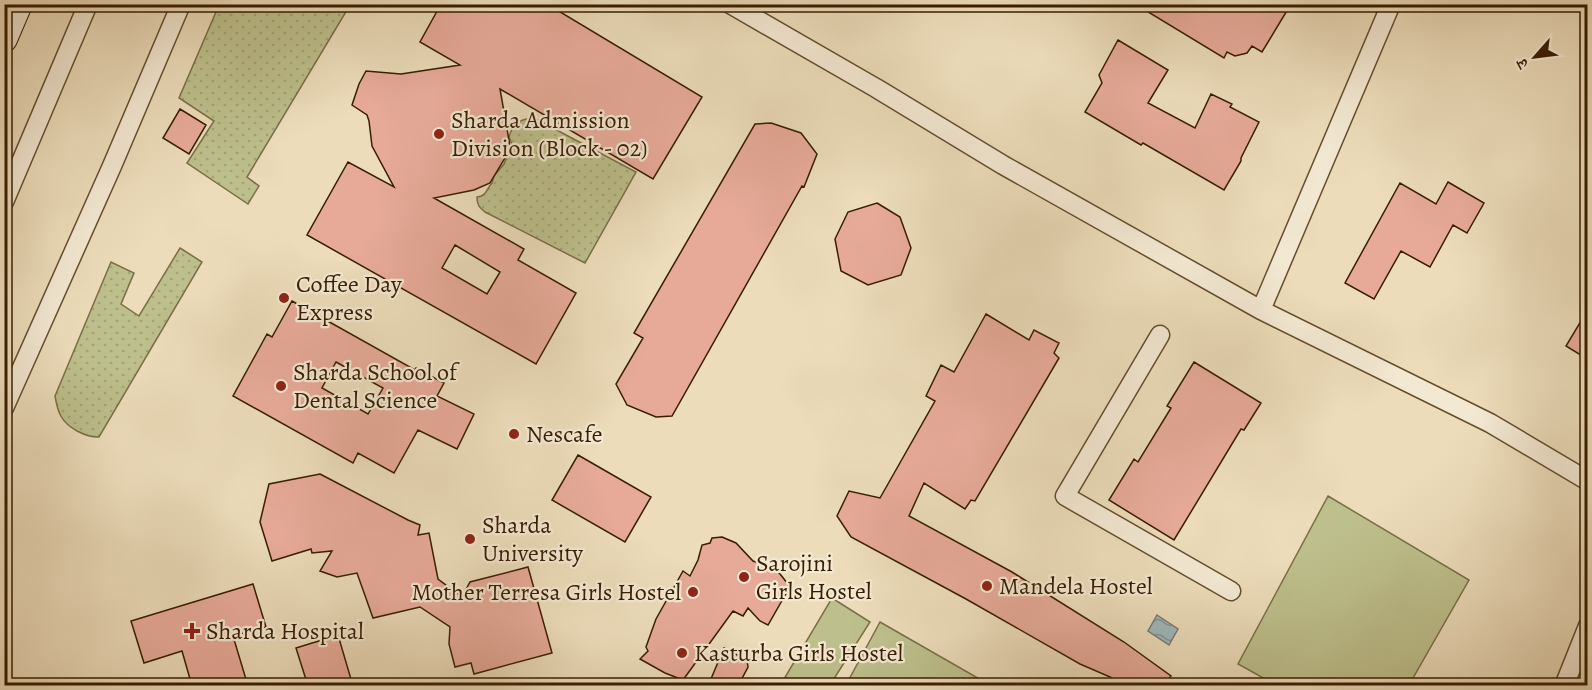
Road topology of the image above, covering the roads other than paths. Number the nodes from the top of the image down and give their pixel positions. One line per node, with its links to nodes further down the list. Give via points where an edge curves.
1 (19, 4): 6 (street)
2 (88, 4): 7 (street)
3 (180, 4): 10 (street)
4 (730, 4): 8 (street)
5 (1391, 4): 8 (street)
6 (4, 39)
7 (4, 202)
8 (1261, 310): 11 (street, via 1490,423)
9 (1160, 335): 12 (street, via 1065,496)
10 (4, 408)
11 (1587, 481)
12 (1231, 591)
13 (1587, 626): 14 (street)
14 (1564, 686)

